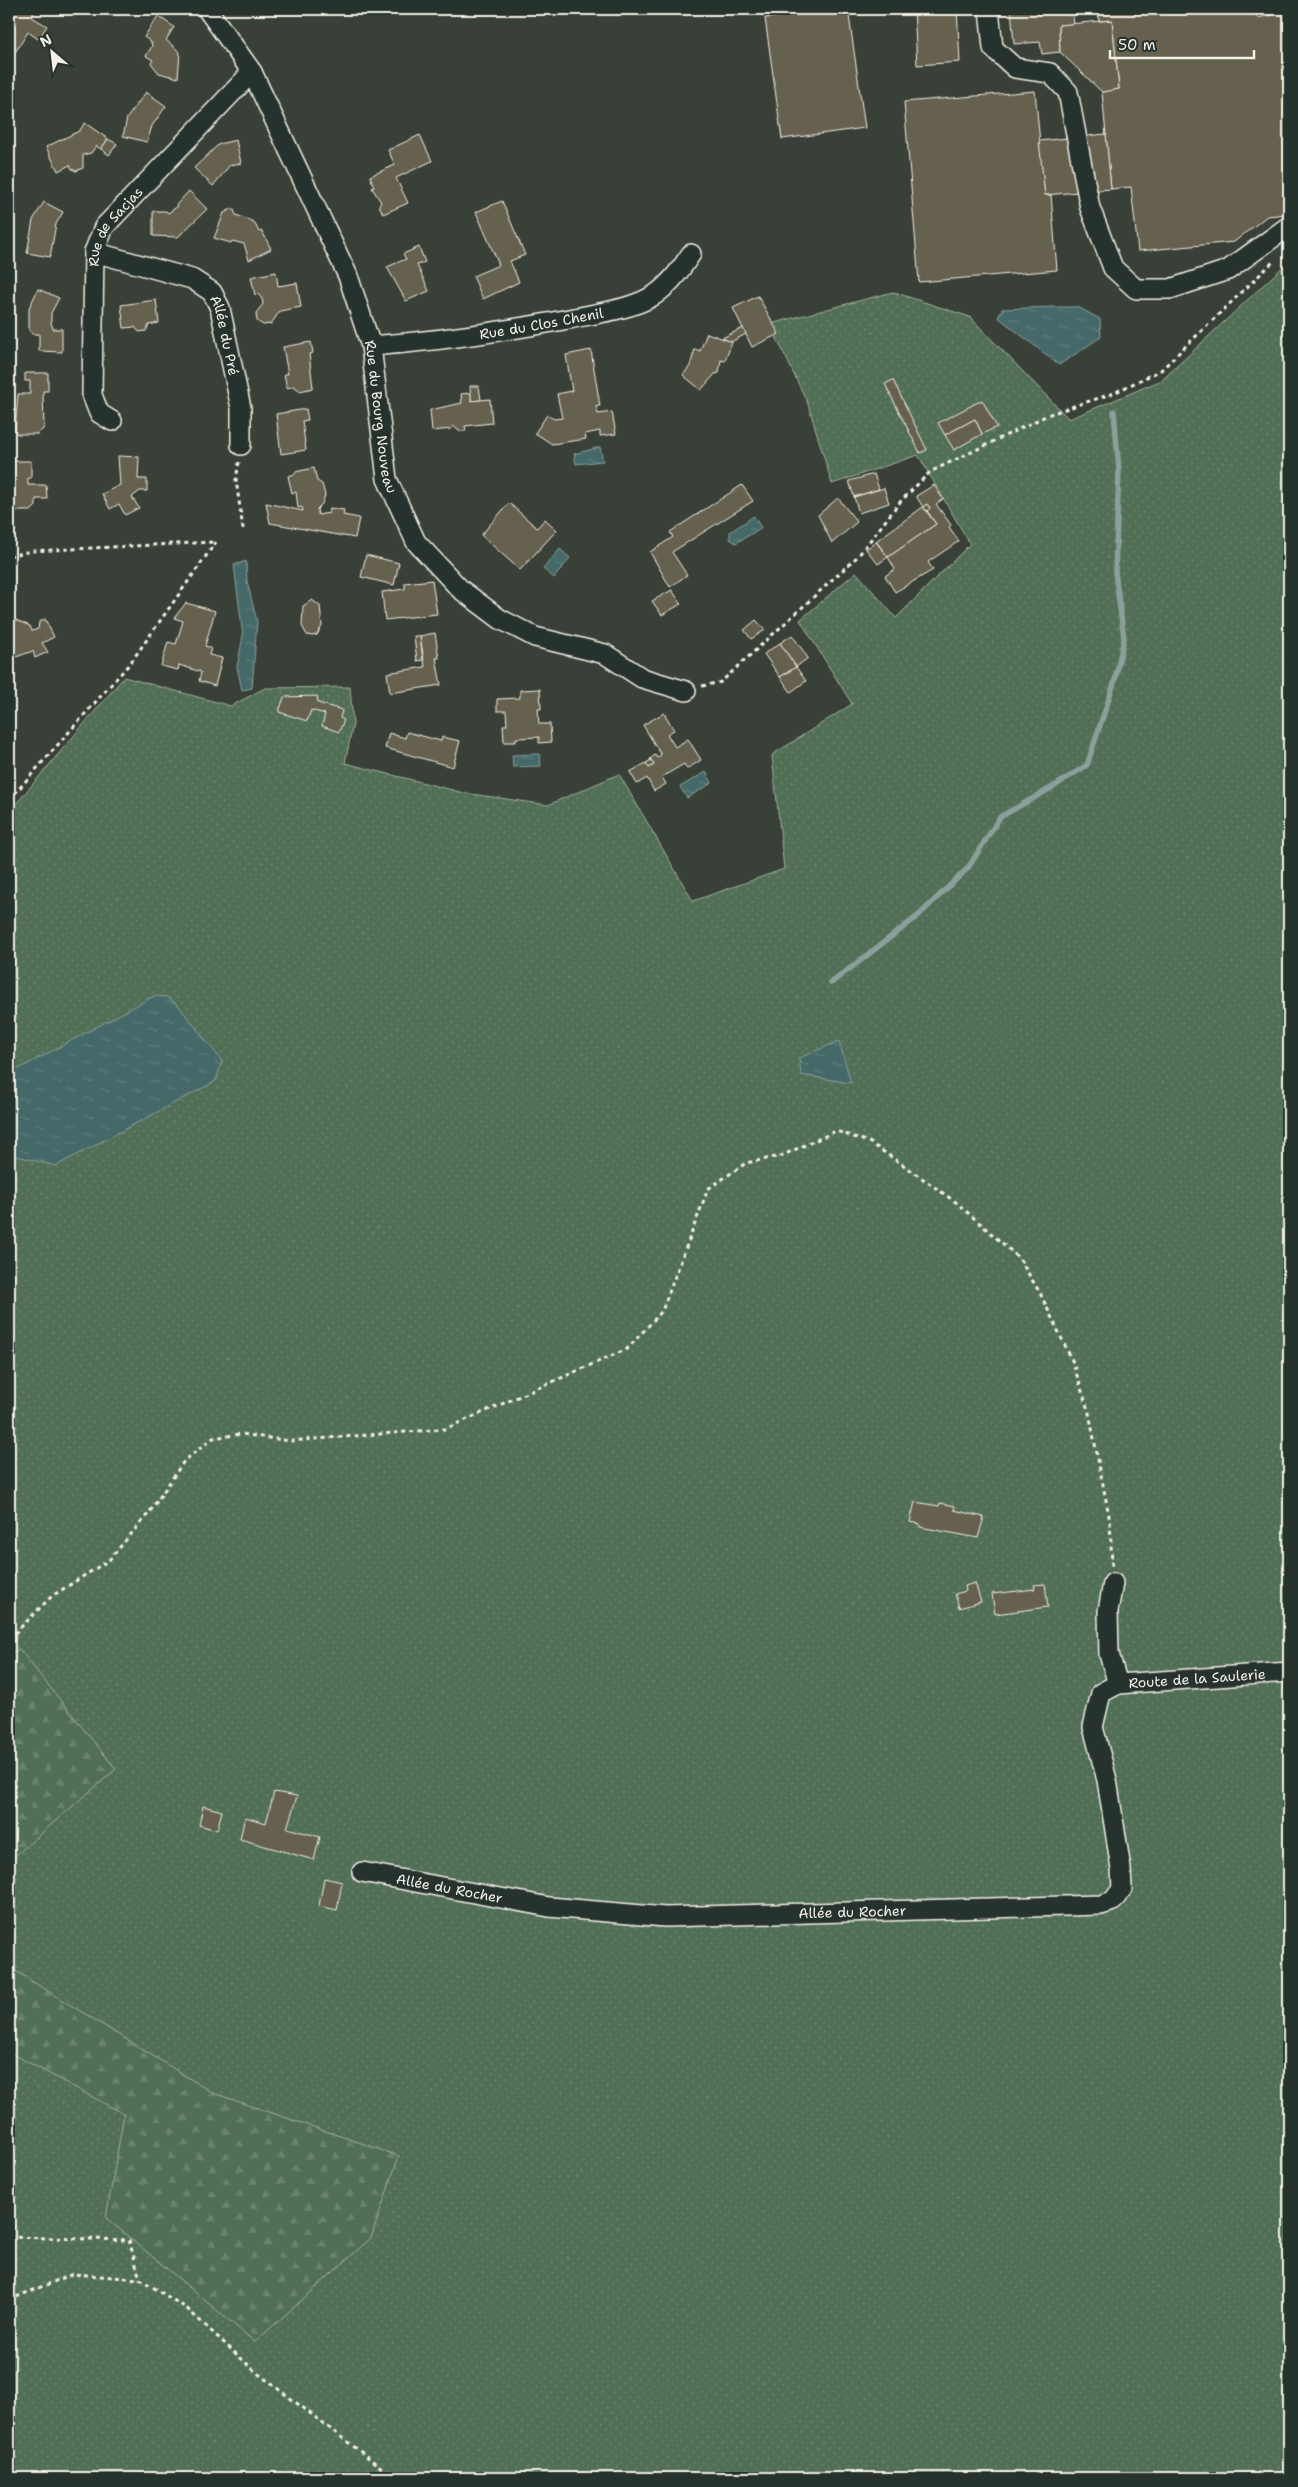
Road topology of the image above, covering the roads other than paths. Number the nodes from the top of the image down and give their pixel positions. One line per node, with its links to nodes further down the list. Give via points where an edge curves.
1 (207, 9): 3 (street, Rue du Bourg Nouveau)
2 (989, 9): 4 (street, via 993,48 1015,68 1050,73 1068,92 1090,208 1113,268 1136,289 1170,289 1228,270)
3 (252, 72): 5 (street, Rue de Sacjas, via 104,227); 7 (street, Rue du Bourg Nouveau, via 348,276)
4 (1289, 226)
5 (94, 252): 8 (street, Rue de Sacjas, via 92,395 99,413); 9 (street, Allée du Pré, via 192,279 212,292 220,308 241,408)
6 (690, 254): 7 (street, Rue du Clos Chenil, via 677,275 656,294 621,309 442,341)
7 (370, 346): 10 (street, Rue du Bourg Nouveau, via 386,479 416,542 460,589 500,619 535,637 605,654 642,678)
8 (112, 421)
9 (241, 445)
10 (686, 690)
11 (1113, 1583): 13 (street, Route de la Saulerie, via 1108,1611 1108,1654)
12 (1289, 1672): 13 (street, Route de la Saulerie)
13 (1118, 1684): 14 (street, Allée du Rocher, via 1101,1693 1093,1727 1107,1780 1122,1889 1113,1901 1101,1905 666,1917 549,1907)
14 (362, 1872)

